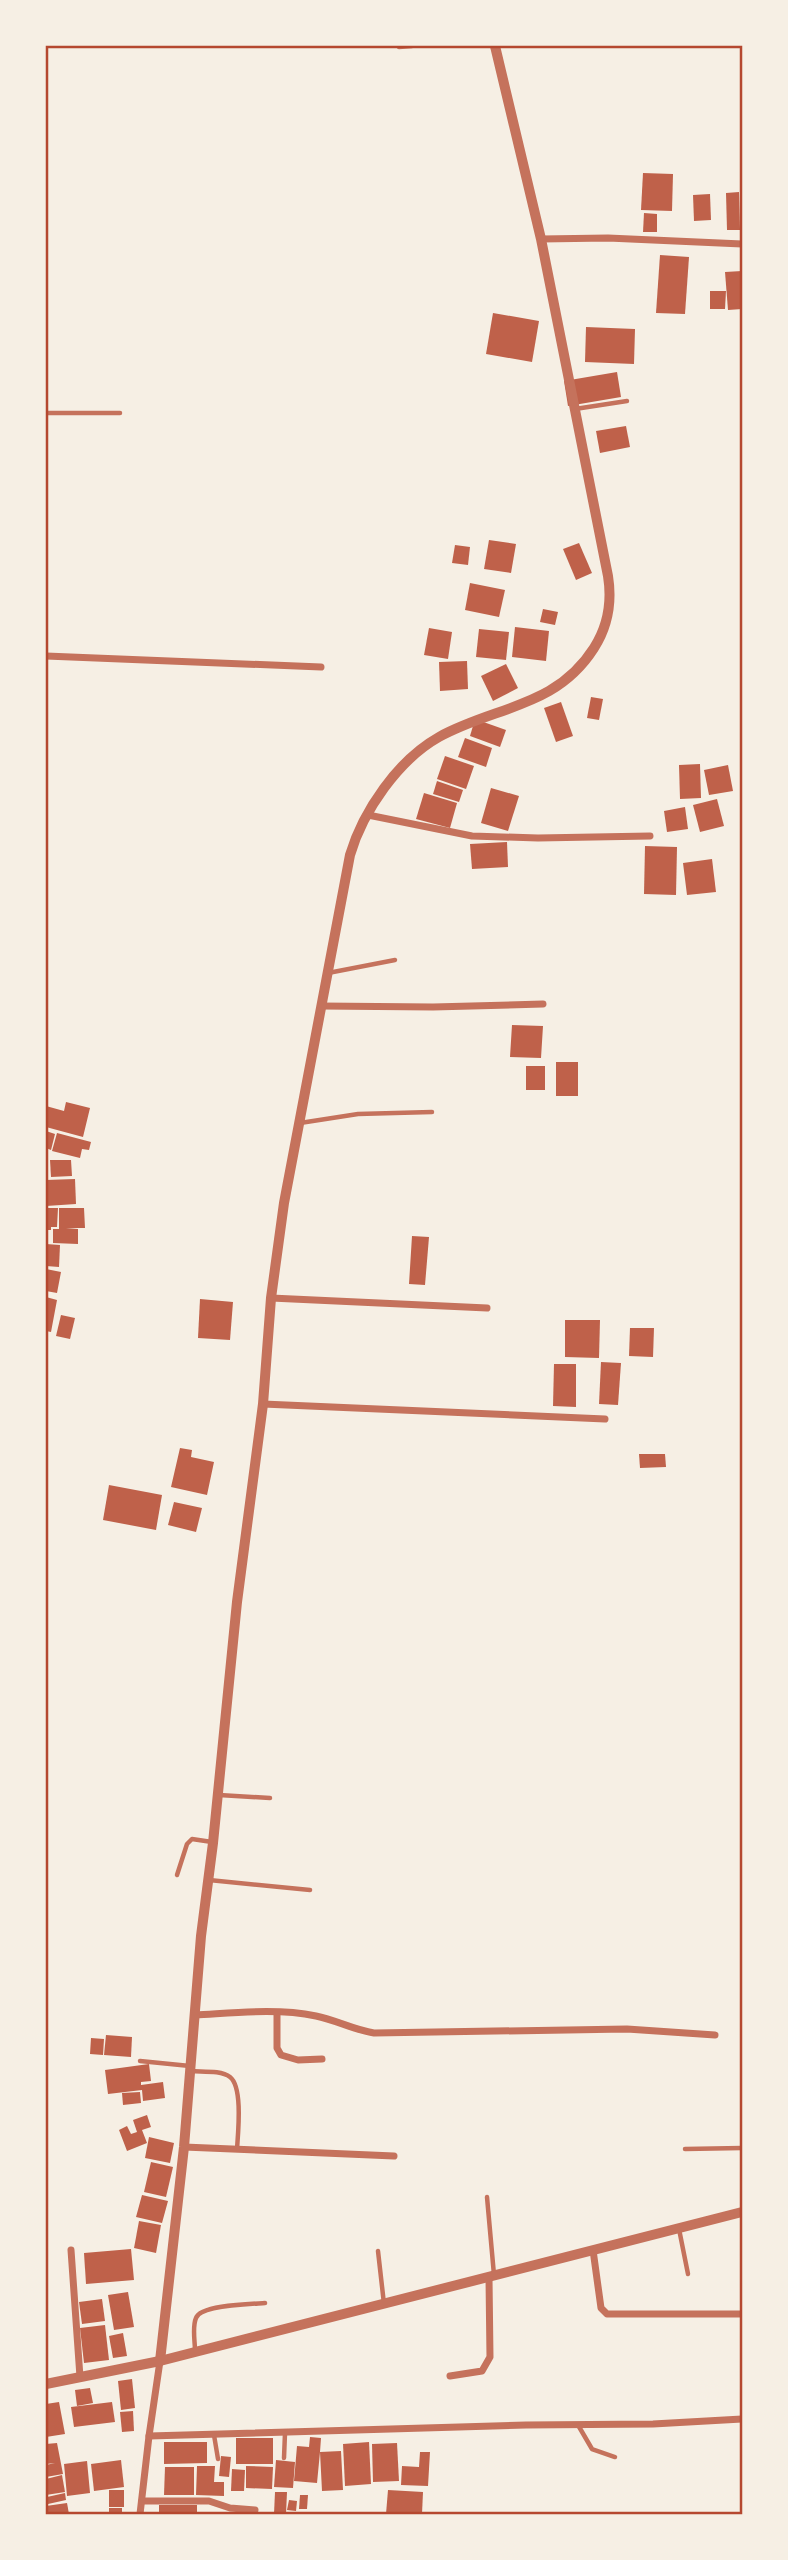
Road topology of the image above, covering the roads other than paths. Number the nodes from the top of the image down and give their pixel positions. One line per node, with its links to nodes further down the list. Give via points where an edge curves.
1 (412, 46): 3 (lane)
2 (495, 46): 4 (street)
3 (399, 47)
4 (541, 239): 5 (street); 7 (street)
5 (743, 244)
6 (627, 401): 7 (lane)
7 (574, 409): 12 (street, via 610,585 601,637 579,669 551,692 440,737 422,750 393,778)
8 (46, 413): 9 (lane)
9 (120, 413)
10 (46, 656): 11 (street)
11 (321, 667)
12 (368, 815): 13 (street, via 472,836); 15 (street, via 349,855)
13 (650, 836)
14 (395, 960): 15 (lane)
15 (327, 973): 17 (street)
16 (543, 1004): 17 (street)
17 (321, 1006): 19 (street)
18 (432, 1112): 19 (lane, via 358,1114)
19 (299, 1123): 20 (street)
20 (271, 1298): 21 (street); 22 (street)
21 (487, 1308)
22 (263, 1404): 23 (street); 24 (street)
23 (605, 1419)
24 (218, 1794): 25 (lane); 26 (street)
25 (270, 1798)
26 (213, 1843): 27 (lane, via 192,1839); 28 (street)
27 (177, 1875)
28 (208, 1880): 29 (lane); 31 (street)
29 (310, 1890)
30 (277, 2013): 31 (street); 32 (street, via 318,2016 374,2033 627,2029); 33 (street, via 276,2048 281,2055)
31 (195, 2015): 35 (street)
32 (715, 2035)
33 (322, 2059)
34 (140, 2062): 35 (lane)
35 (191, 2068): 36 (street); 39 (lane, via 231,2078 238,2097)
36 (184, 2147): 39 (street); 53 (street)
37 (743, 2148): 38 (lane)
38 (685, 2149)
39 (237, 2150): 40 (street)
40 (394, 2156)
41 (487, 2197): 48 (lane)
42 (743, 2212): 43 (street)
43 (678, 2228): 45 (street); 47 (lane)
44 (71, 2250): 55 (street)
45 (593, 2250): 48 (street); 51 (street, via 601,2308 607,2314)
46 (378, 2251): 50 (lane)
47 (688, 2274)
48 (492, 2277): 50 (street); 54 (street, via 487,2365 482,2371)
49 (265, 2303): 52 (lane, via 198,2313)
50 (385, 2305): 52 (street)
51 (743, 2314)
52 (195, 2352): 53 (street)
53 (160, 2361): 55 (street); 61 (street)
54 (450, 2376)
55 (80, 2377): 56 (street)
56 (46, 2384)
57 (743, 2419): 58 (street)
58 (577, 2424): 59 (street); 62 (lane, via 592,2449)
59 (285, 2433): 60 (street); 63 (lane)
60 (214, 2435): 61 (street); 64 (lane)
61 (149, 2436): 65 (street)
62 (615, 2457)
63 (284, 2458)
64 (218, 2459)
65 (142, 2501): 66 (street, via 209,2501); 67 (street)
66 (255, 2510)
67 (140, 2515)

